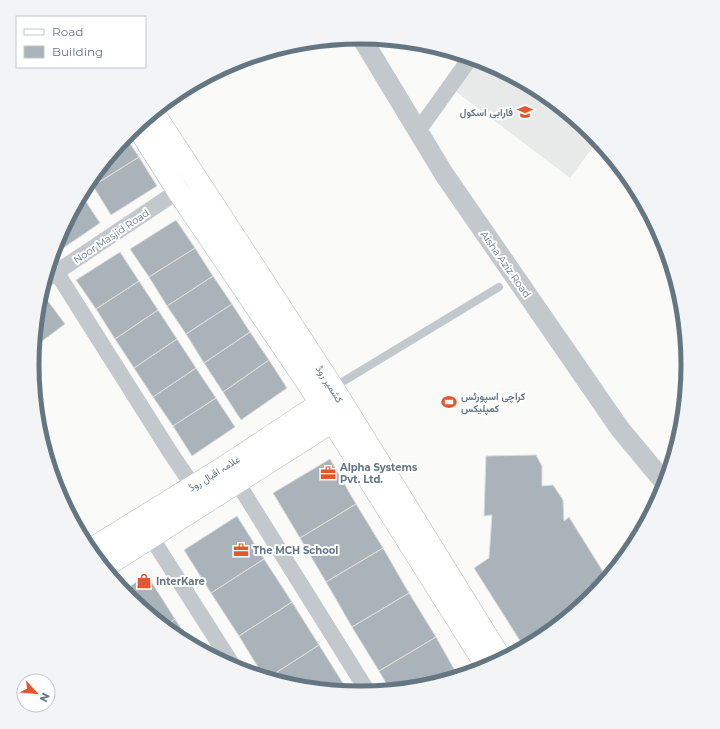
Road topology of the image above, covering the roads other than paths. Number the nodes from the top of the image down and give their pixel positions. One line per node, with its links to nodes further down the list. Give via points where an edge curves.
1 (365, 44): 5 (street, Aisha Aziz Road)
2 (467, 62): 5 (street)
3 (156, 117): 10 (main road, کشمیر روڈ)
4 (140, 131): 6 (main road, کشمیر روڈ)
5 (418, 131): 13 (street, Aisha Aziz Road, via 444,174 620,429)
6 (178, 191): 7 (street, Noor Masjid Road); 10 (main road, کشمیر روڈ)
7 (53, 269)
8 (52, 273): 14 (street)
9 (499, 287): 10 (lane)
10 (330, 395): 11 (main road, کشمیر روڈ); 12 (main road, علامہ اقبال روڈ)
11 (340, 417): 12 (main road, علامہ اقبال روڈ); 18 (main road, کشمیر روڈ); 20 (main road, کشمیر روڈ)
12 (232, 474): 14 (main road, علامہ اقبال روڈ); 15 (main road, علامہ اقبال روڈ); 21 (street)
13 (660, 478)
14 (193, 486): 16 (main road, علامہ اقبال روڈ)
15 (151, 537): 17 (main road, علامہ اقبال روڈ); 19 (street)
16 (96, 547)
17 (109, 564)
18 (498, 654)
19 (226, 656)
20 (483, 661)
21 (364, 686)

